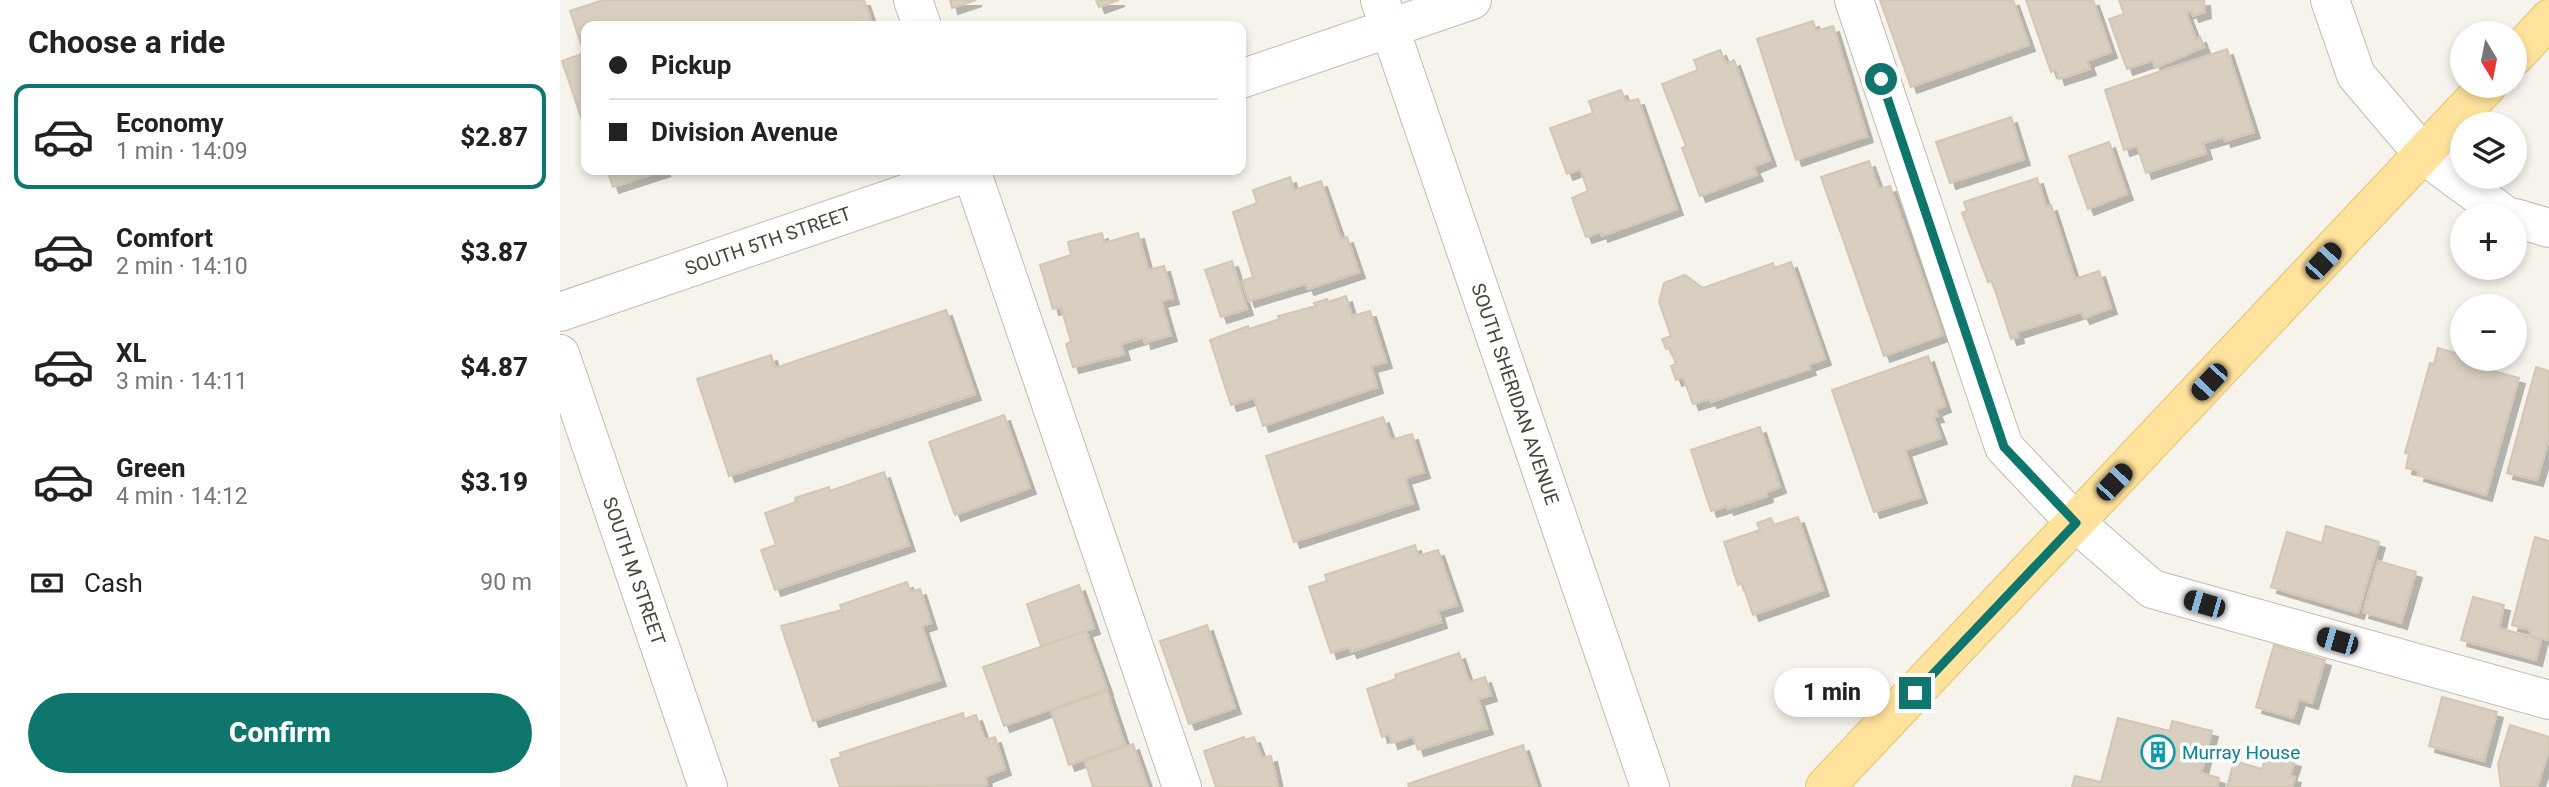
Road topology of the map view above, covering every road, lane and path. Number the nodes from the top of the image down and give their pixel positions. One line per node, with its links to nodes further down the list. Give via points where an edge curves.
1 (913, 0): 7 (street)
2 (1472, 0): 5 (street)
3 (1854, 0): 19 (street, via 2004,447)
4 (2330, 0): 11 (street, via 2356,75)
5 (1385, 14): 9 (street); 23 (street, SOUTH SHERIDAN AVENUE)
6 (2549, 19): 8 (main road)
7 (920, 21)
8 (2527, 43)
9 (1246, 77)
10 (2476, 98): 11 (main road)
11 (2424, 155): 14 (street); 19 (main road)
12 (958, 175): 17 (street, SOUTH 5TH STREET)
13 (975, 175): 22 (street)
14 (2489, 203)
15 (2527, 222): 16 (street)
16 (2549, 228)
17 (560, 312)
18 (560, 354): 21 (street, SOUTH M STREET)
19 (2076, 523): 20 (street, via 2151,589); 24 (main road)
20 (2549, 700)
21 (708, 787)
22 (1182, 787)
23 (1650, 787)
24 (1825, 787)

